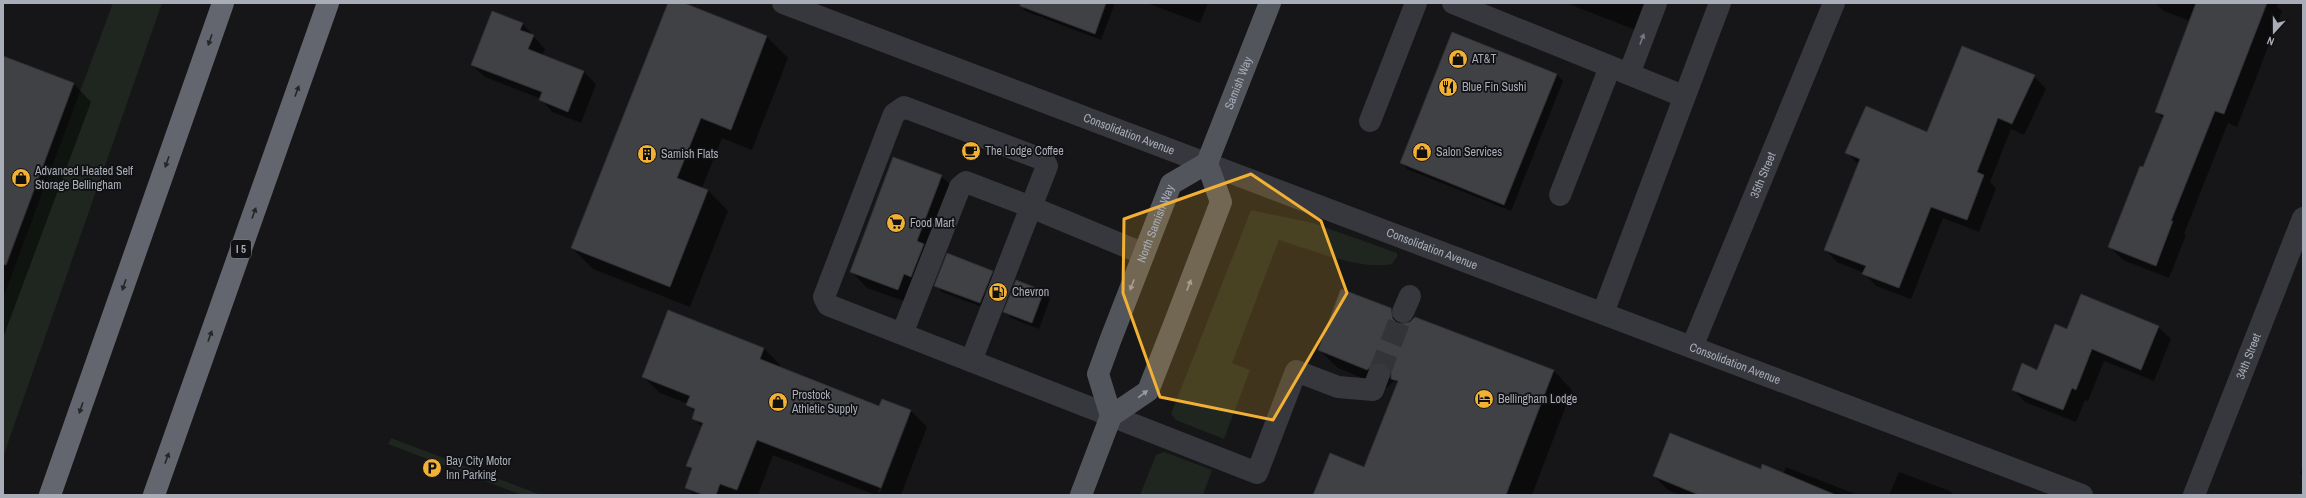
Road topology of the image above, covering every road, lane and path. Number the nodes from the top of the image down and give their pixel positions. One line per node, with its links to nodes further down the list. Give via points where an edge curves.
1 (223, 3): 24 (highway, one-way to 24)
2 (328, 3): 25 (highway, I 5, one-way to 2)
3 (783, 3): 13 (street, Consolidation Avenue)
4 (1270, 3): 13 (main road, Samish Way)
5 (1416, 3): 12 (street)
6 (1452, 3): 10 (street)
7 (1656, 3): 10 (street, one-way to 7)
8 (1720, 3): 11 (street)
9 (1834, 3): 20 (street, 35th Street)
10 (1619, 70): 11 (street); 14 (street)
11 (1683, 96): 18 (street)
12 (1370, 121)
13 (1207, 163): 17 (main road, North Samish Way, via 1171,184); 18 (street, Consolidation Avenue); 23 (main road, one-way to 13, via 1148,391 1221,202)
14 (1560, 195)
15 (1031, 207): 17 (street); 19 (street, via 966,182 960,187); 19 (street, via 1047,166 1044,160 904,107 894,114 824,297 828,305); 21 (street)
16 (2303, 218): 28 (street, 34th Street)
17 (1144, 254): 23 (main road, North Samish Way, one-way to 23, via 1098,374)
18 (1603, 313): 20 (street, Consolidation Avenue)
19 (902, 334): 21 (street)
20 (1692, 347): 27 (street, Consolidation Avenue)
21 (971, 362): 23 (street)
22 (1379, 374): 23 (street, via 1372,390 1338,387 1296,371 1257,473)
23 (1111, 416): 26 (main road)
24 (50, 495)
25 (154, 495)
26 (1081, 495)
27 (2082, 495)
28 (2194, 495)

